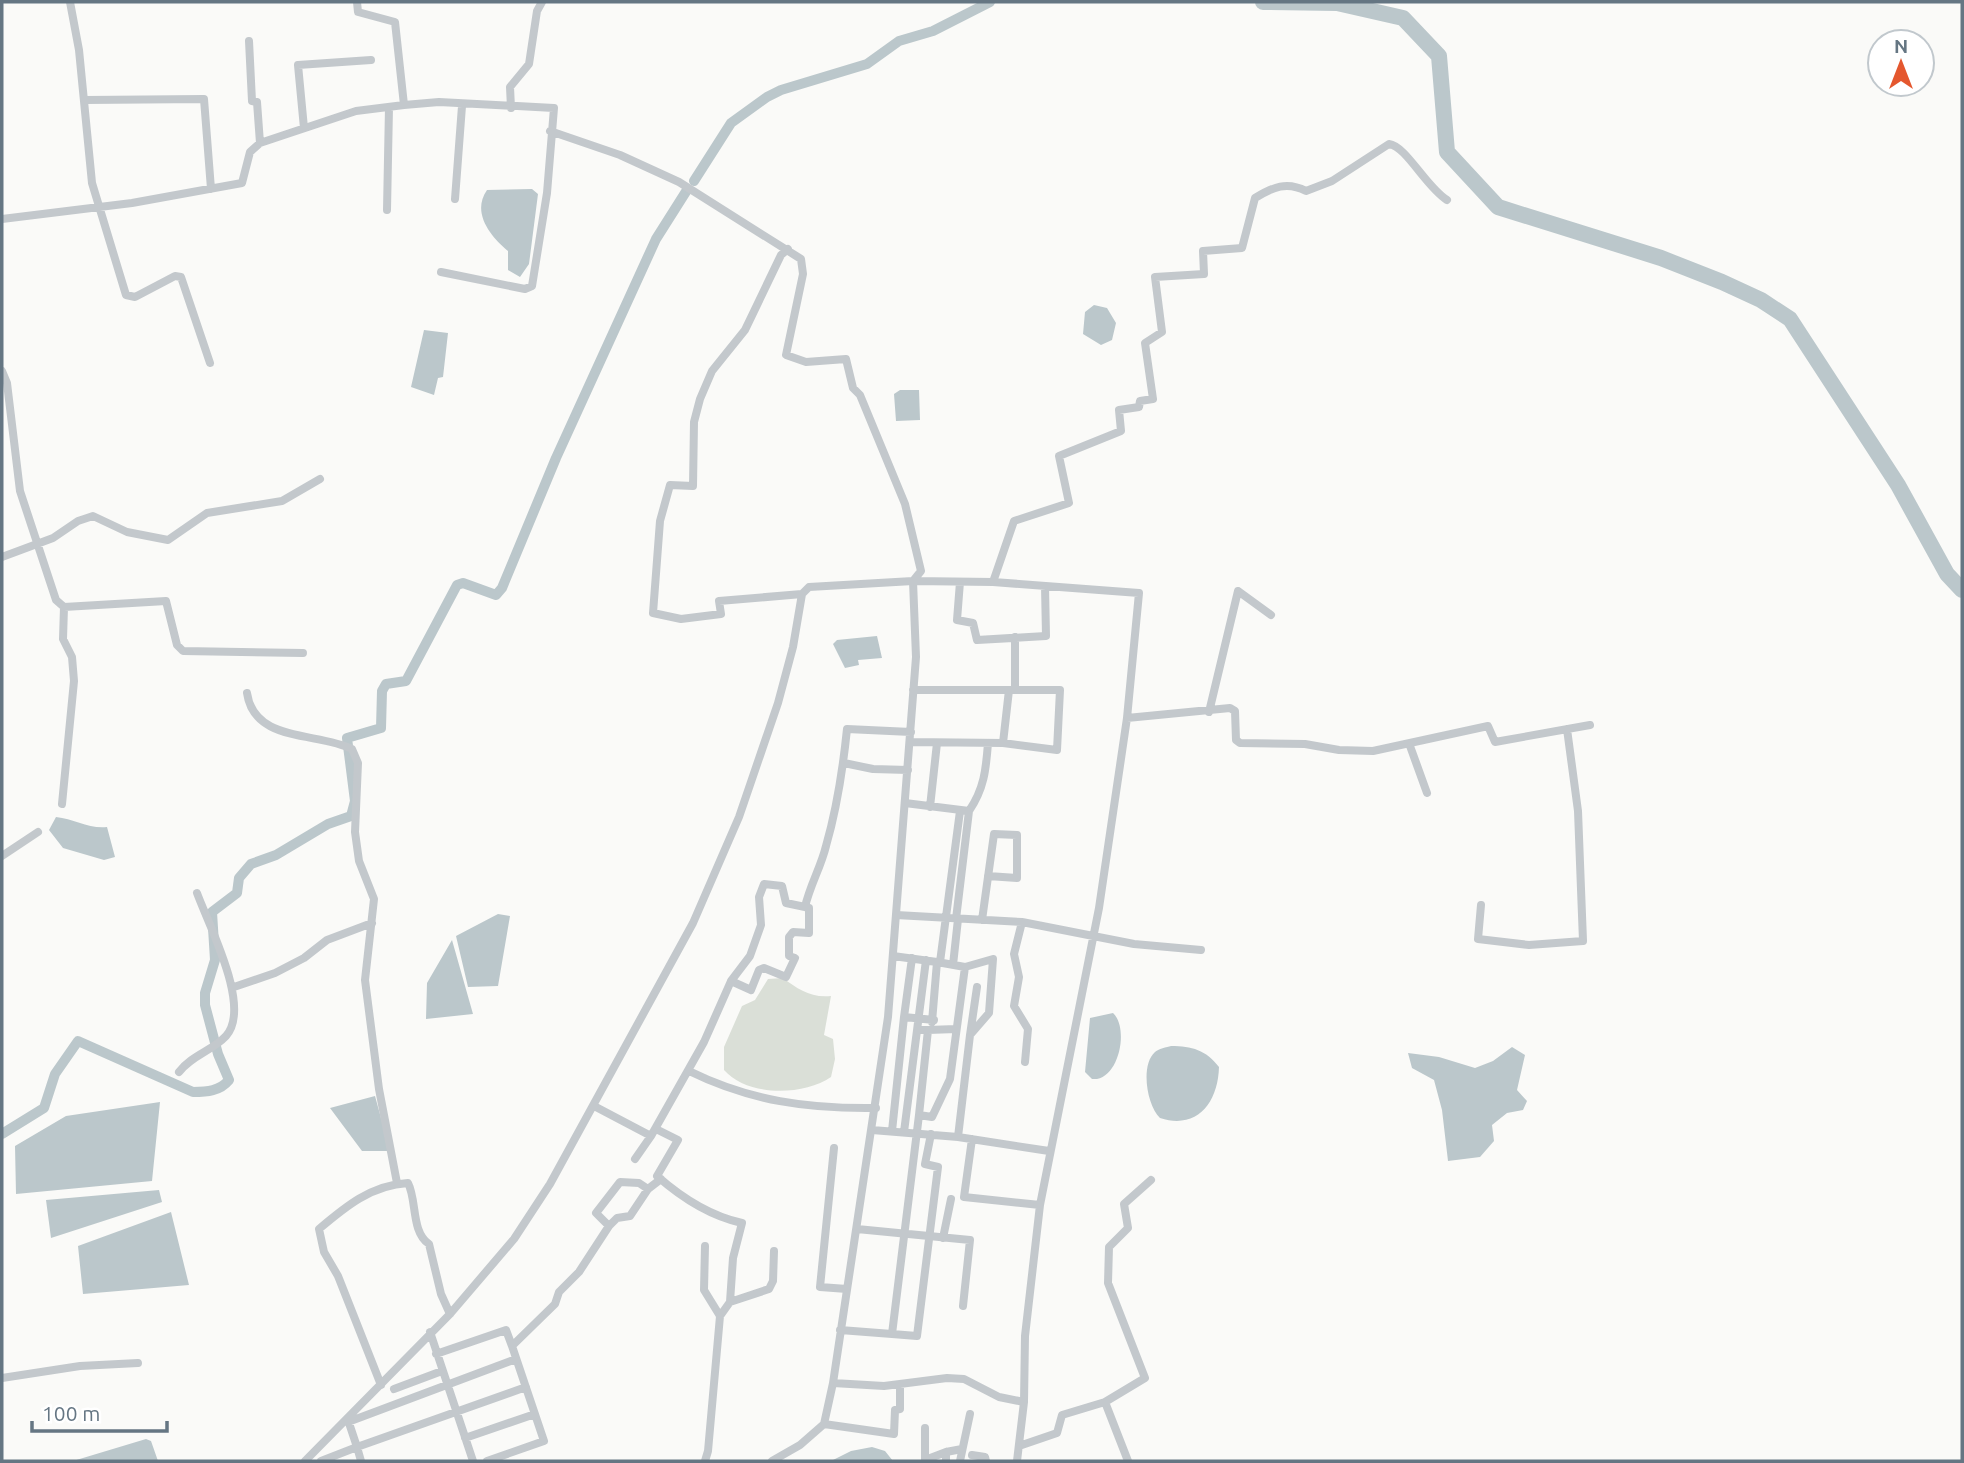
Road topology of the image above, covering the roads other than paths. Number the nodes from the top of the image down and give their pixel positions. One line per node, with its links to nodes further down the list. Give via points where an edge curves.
1 (70, 2): 6 (street)
2 (357, 2): 7 (street, via 358,12 396,22)
3 (542, 2): 10 (street, via 529,64 510,87)
4 (249, 41): 13 (street)
5 (371, 60): 11 (street, via 298,65)
6 (85, 100): 14 (street, via 204,99); 17 (street, via 92,183)
7 (404, 105): 8 (street, via 439,102); 9 (street)
8 (462, 106): 10 (street); 15 (street)
9 (389, 107): 11 (street, via 356,111); 18 (street)
10 (511, 108): 12 (street, via 554,108)
11 (304, 128): 13 (street)
12 (550, 131): 20 (street, via 679,182); 21 (street, via 547,192 532,286 525,289)
13 (260, 143): 14 (street, via 250,152 242,183)
14 (211, 189): 17 (street)
15 (455, 199)
16 (1447, 200): 30 (street, via 1421,178 1401,149 1389,144 1332,181 1306,191 1295,185 1276,186 1255,198 1242,248 1203,251 1204,274 1156,276 1162,332 1145,343 1153,399 1119,410 1121,431 1059,456 1069,503 1014,521)
17 (100, 207): 19 (street); 22 (street, via 126,295 135,298 181,277)
18 (387, 210)
19 (2, 219)
20 (788, 249): 28 (street, via 801,258 803,274 786,355 807,362 846,359 853,388 860,395 905,504 921,571); 32 (street, via 745,330 712,372 699,399 693,486 670,485 660,521 653,612 681,619 721,614 719,601)
21 (441, 272)
22 (210, 363)
23 (2, 371): 24 (street)
24 (6, 412): 26 (street, via 20,491)
25 (320, 479): 26 (street, via 282,501 207,513 172,539 127,532 93,516)
26 (37, 543): 27 (street); 33 (street, via 56,600)
27 (2, 557)
28 (913, 581): 29 (street); 32 (street, via 809,587); 37 (street)
29 (960, 582): 30 (street); 35 (street, via 957,620 973,624 974,639)
30 (993, 582): 31 (street)
31 (1045, 586): 35 (street, via 1047,635); 41 (street, via 1139,593)
32 (802, 594): 90 (street, via 778,704 739,817 693,923)
33 (64, 607): 36 (street, via 162,600 183,651); 54 (street, via 63,639 72,657 74,681)
34 (1271, 615): 40 (street, via 1238,591)
35 (1016, 637): 38 (street)
36 (303, 653)
37 (913, 690): 38 (street); 44 (street)
38 (1012, 690): 48 (street); 48 (street, via 1060,691 1057,750)
39 (247, 693): 68 (street, via 258,720 306,739 337,742 352,749 358,763 356,842 374,899)
40 (1209, 712): 41 (street); 49 (street, via 1236,711 1236,740 1240,743 1373,751)
41 (1127, 718): 69 (street)
42 (1590, 725): 43 (street)
43 (1567, 729): 49 (street, via 1495,742 1488,726); 61 (street, via 1578,811 1583,940 1529,945 1478,939)
44 (911, 732): 45 (street); 50 (street, via 847,729)
45 (910, 743): 46 (street); 51 (street)
46 (937, 743): 47 (street); 55 (street)
47 (988, 743): 48 (street); 56 (street, via 986,776 978,797)
48 (1003, 743)
49 (1410, 746): 52 (street)
50 (844, 764): 51 (street); 62 (street, via 826,849 811,880)
51 (908, 770): 53 (street)
52 (1427, 793)
53 (905, 803): 55 (street); 63 (street)
54 (62, 804)
55 (930, 807): 56 (street)
56 (964, 811): 64 (street); 65 (street)
57 (38, 832): 58 (street)
58 (2, 856)
59 (988, 876): 59 (street, via 994,834 1017,835 1017,878); 66 (street)
60 (197, 893): 78 (street)
61 (1481, 905)
62 (805, 907): 77 (street, via 786,903 782,886 764,884 759,897 761,925 754,946); 77 (street, via 809,908 809,933 793,932 789,937 789,956 795,958 786,977 764,968 751,990)
63 (896, 915): 64 (street); 71 (street)
64 (944, 918): 65 (street); 74 (street)
65 (957, 919): 66 (street); 75 (street)
66 (982, 920): 67 (street)
67 (1021, 922): 69 (street); 87 (street, via 1014,954 1018,977 1014,1006 1028,1030)
68 (372, 923): 78 (street, via 327,940 275,972); 106 (street, via 365,980)
69 (1094, 936): 70 (street); 102 (street)
70 (1201, 950)
71 (893, 956): 72 (street); 91 (street)
72 (912, 958): 73 (street); 80 (street)
73 (926, 960): 74 (street); 81 (street)
74 (938, 962): 75 (street); 82 (street)
75 (953, 965): 76 (street)
76 (965, 967): 83 (street); 86 (street, via 993,959 989,1013)
77 (731, 981): 88 (street)
78 (234, 987): 89 (street, via 235,1015 226,1035 187,1061)
79 (977, 987): 86 (street)
80 (904, 1017): 81 (street); 94 (street)
81 (920, 1020): 82 (street); 84 (street)
82 (934, 1020): 85 (street)
83 (956, 1029): 85 (street); 92 (street, via 946,1088 933,1117)
84 (918, 1030): 85 (street); 96 (street)
85 (928, 1030): 92 (street)
86 (970, 1035): 99 (street)
87 (1025, 1062)
88 (689, 1071): 91 (street, via 771,1102); 95 (street)
89 (180, 1072)
90 (594, 1106): 95 (street); 120 (street, via 514,1239)
91 (876, 1108): 93 (street)
92 (919, 1115): 97 (street)
93 (872, 1130): 94 (street); 111 (street)
94 (892, 1131): 96 (street)
95 (653, 1132): 103 (street); 104 (street, via 678,1140 657,1176)
96 (904, 1132): 97 (street)
97 (915, 1132): 98 (street); 112 (street)
98 (931, 1134): 99 (street); 113 (street, via 925,1164 938,1167)
99 (958, 1137): 100 (street)
100 (972, 1139): 102 (street); 109 (street, via 964,1197)
101 (834, 1148): 117 (street, via 820,1287)
102 (1049, 1151): 109 (street)
103 (635, 1159)
104 (661, 1179): 107 (street); 118 (street, via 678,1195 724,1219 742,1223 733,1258)
105 (1151, 1180): 138 (street, via 1124,1204 1128,1228 1109,1247 1108,1283 1145,1378)
106 (397, 1183): 120 (street, via 409,1184 420,1232 429,1244); 134 (street, via 351,1202 319,1229 324,1252)
107 (648, 1189): 110 (street, via 630,1216 617,1218); 110 (street, via 639,1183 620,1182 596,1213)
108 (951, 1199): 114 (street)
109 (1040, 1205): 137 (street, via 1025,1336)
110 (609, 1226): 125 (street, via 579,1272 559,1292 555,1304)
111 (857, 1229): 112 (street); 117 (street)
112 (903, 1235): 113 (street); 124 (street)
113 (931, 1237): 114 (street); 124 (street, via 917,1336)
114 (943, 1238): 119 (street, via 971,1236)
115 (705, 1246): 121 (street, via 704,1290)
116 (774, 1251): 118 (street, via 769,1289)
117 (847, 1289): 122 (street)
118 (730, 1301): 121 (street)
119 (963, 1306)
120 (450, 1314): 123 (street)
121 (720, 1316): 156 (street)
122 (840, 1330): 124 (street); 131 (street)
123 (430, 1332): 126 (street); 134 (street)
124 (892, 1334)
125 (512, 1346): 126 (street, via 506,1330); 127 (street)
126 (436, 1354): 129 (street)
127 (516, 1359): 132 (street); 135 (street)
128 (138, 1363): 130 (street)
129 (442, 1371): 132 (street); 136 (street)
130 (2, 1378)
131 (833, 1383): 133 (street); 143 (street)
132 (447, 1384): 139 (street); 142 (street)
133 (900, 1384): 137 (street, via 964,1380 999,1397); 143 (street, via 894,1434)
134 (381, 1385): 142 (street)
135 (526, 1387): 139 (street); 141 (street)
136 (394, 1389)
137 (1024, 1402): 147 (street)
138 (1105, 1402): 147 (street, via 1062,1415 1057,1433); 161 (street)
139 (457, 1412): 145 (street); 146 (street)
140 (970, 1414): 148 (street)
141 (536, 1415): 145 (street); 155 (street, via 544,1441)
142 (348, 1421): 146 (street); 151 (street)
143 (824, 1424): 157 (street)
144 (925, 1428): 158 (street)
145 (465, 1438): 154 (street)
146 (357, 1447): 152 (street); 153 (street)
147 (1019, 1447): 160 (street)
148 (961, 1454): 149 (street); 150 (street)
149 (946, 1457): 158 (street)
150 (972, 1458): 159 (street, via 985,1457)
151 (308, 1460)
152 (321, 1461)
153 (361, 1461)
154 (473, 1461)
155 (487, 1461)
156 (705, 1461)
157 (772, 1461)
158 (925, 1461)
159 (986, 1461)
160 (1017, 1461)
161 (1128, 1461)

